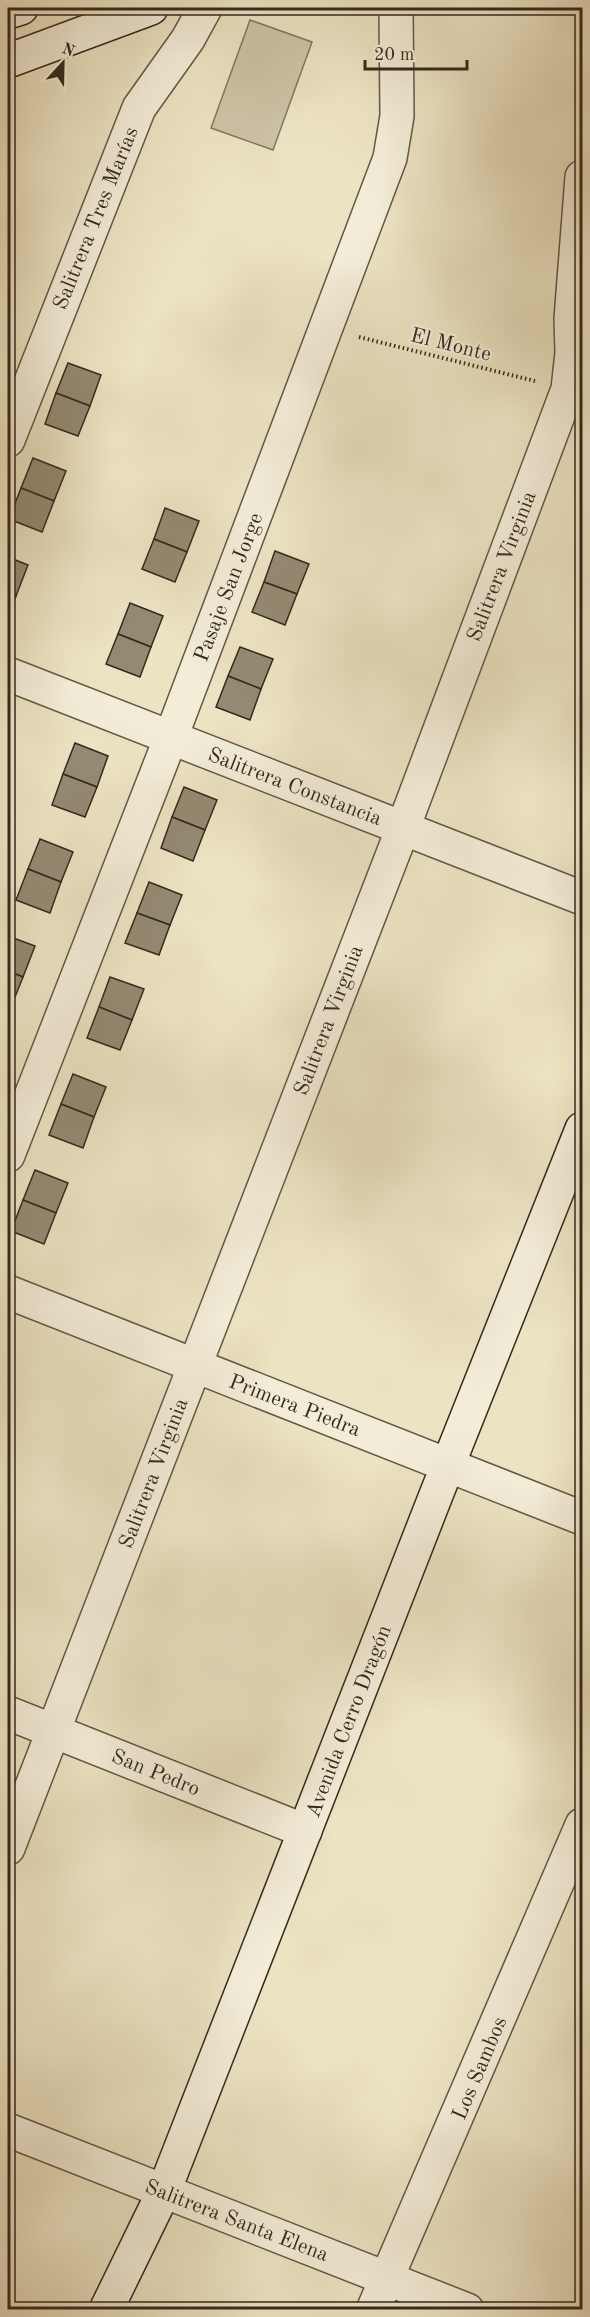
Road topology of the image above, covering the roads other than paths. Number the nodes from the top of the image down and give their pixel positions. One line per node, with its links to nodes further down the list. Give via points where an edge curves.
1 (21, 8): 5 (street)
2 (151, 8): 6 (street)
3 (205, 8): 8 (street, Salitrera Tres Marías, via 189,39 139,108)
4 (396, 8): 10 (street, Pasaje San Jorge, via 395,137 383,179)
5 (8, 12)
6 (8, 61)
7 (582, 177): 11 (street, Salitrera Virginia, via 568,389)
8 (8, 440)
9 (8, 674): 10 (street, Salitrera Constancia)
10 (171, 737): 11 (street, Salitrera Constancia); 14 (street, Pasaje San Jorge)
11 (403, 828): 12 (street, Salitrera Constancia); 16 (street, Salitrera Virginia)
12 (582, 898)
13 (582, 1129): 17 (street, Avenida Cerro Dragón)
14 (8, 1155)
15 (8, 1292): 16 (street, Primera Piedra)
16 (194, 1365): 17 (street, Primera Piedra); 20 (street, Salitrera Virginia)
17 (448, 1465): 18 (street, Primera Piedra); 22 (street, Avenida Cerro Dragón)
18 (582, 1518)
19 (8, 1713): 20 (street, San Pedro)
20 (53, 1731): 22 (street, San Pedro); 23 (street, Salitrera Virginia)
21 (582, 1825): 26 (street, Los Sambos)
22 (305, 1831): 25 (street, Avenida Cerro Dragón)
23 (8, 1848)
24 (8, 2130): 25 (street, Salitrera Santa Elena)
25 (164, 2192): 26 (street, Salitrera Santa Elena); 27 (street, Avenida Cerro Dragón)
26 (388, 2279): 28 (street, Los Sambos); 29 (street, Salitrera Santa Elena)
27 (106, 2310)
28 (373, 2310)
29 (467, 2310)

